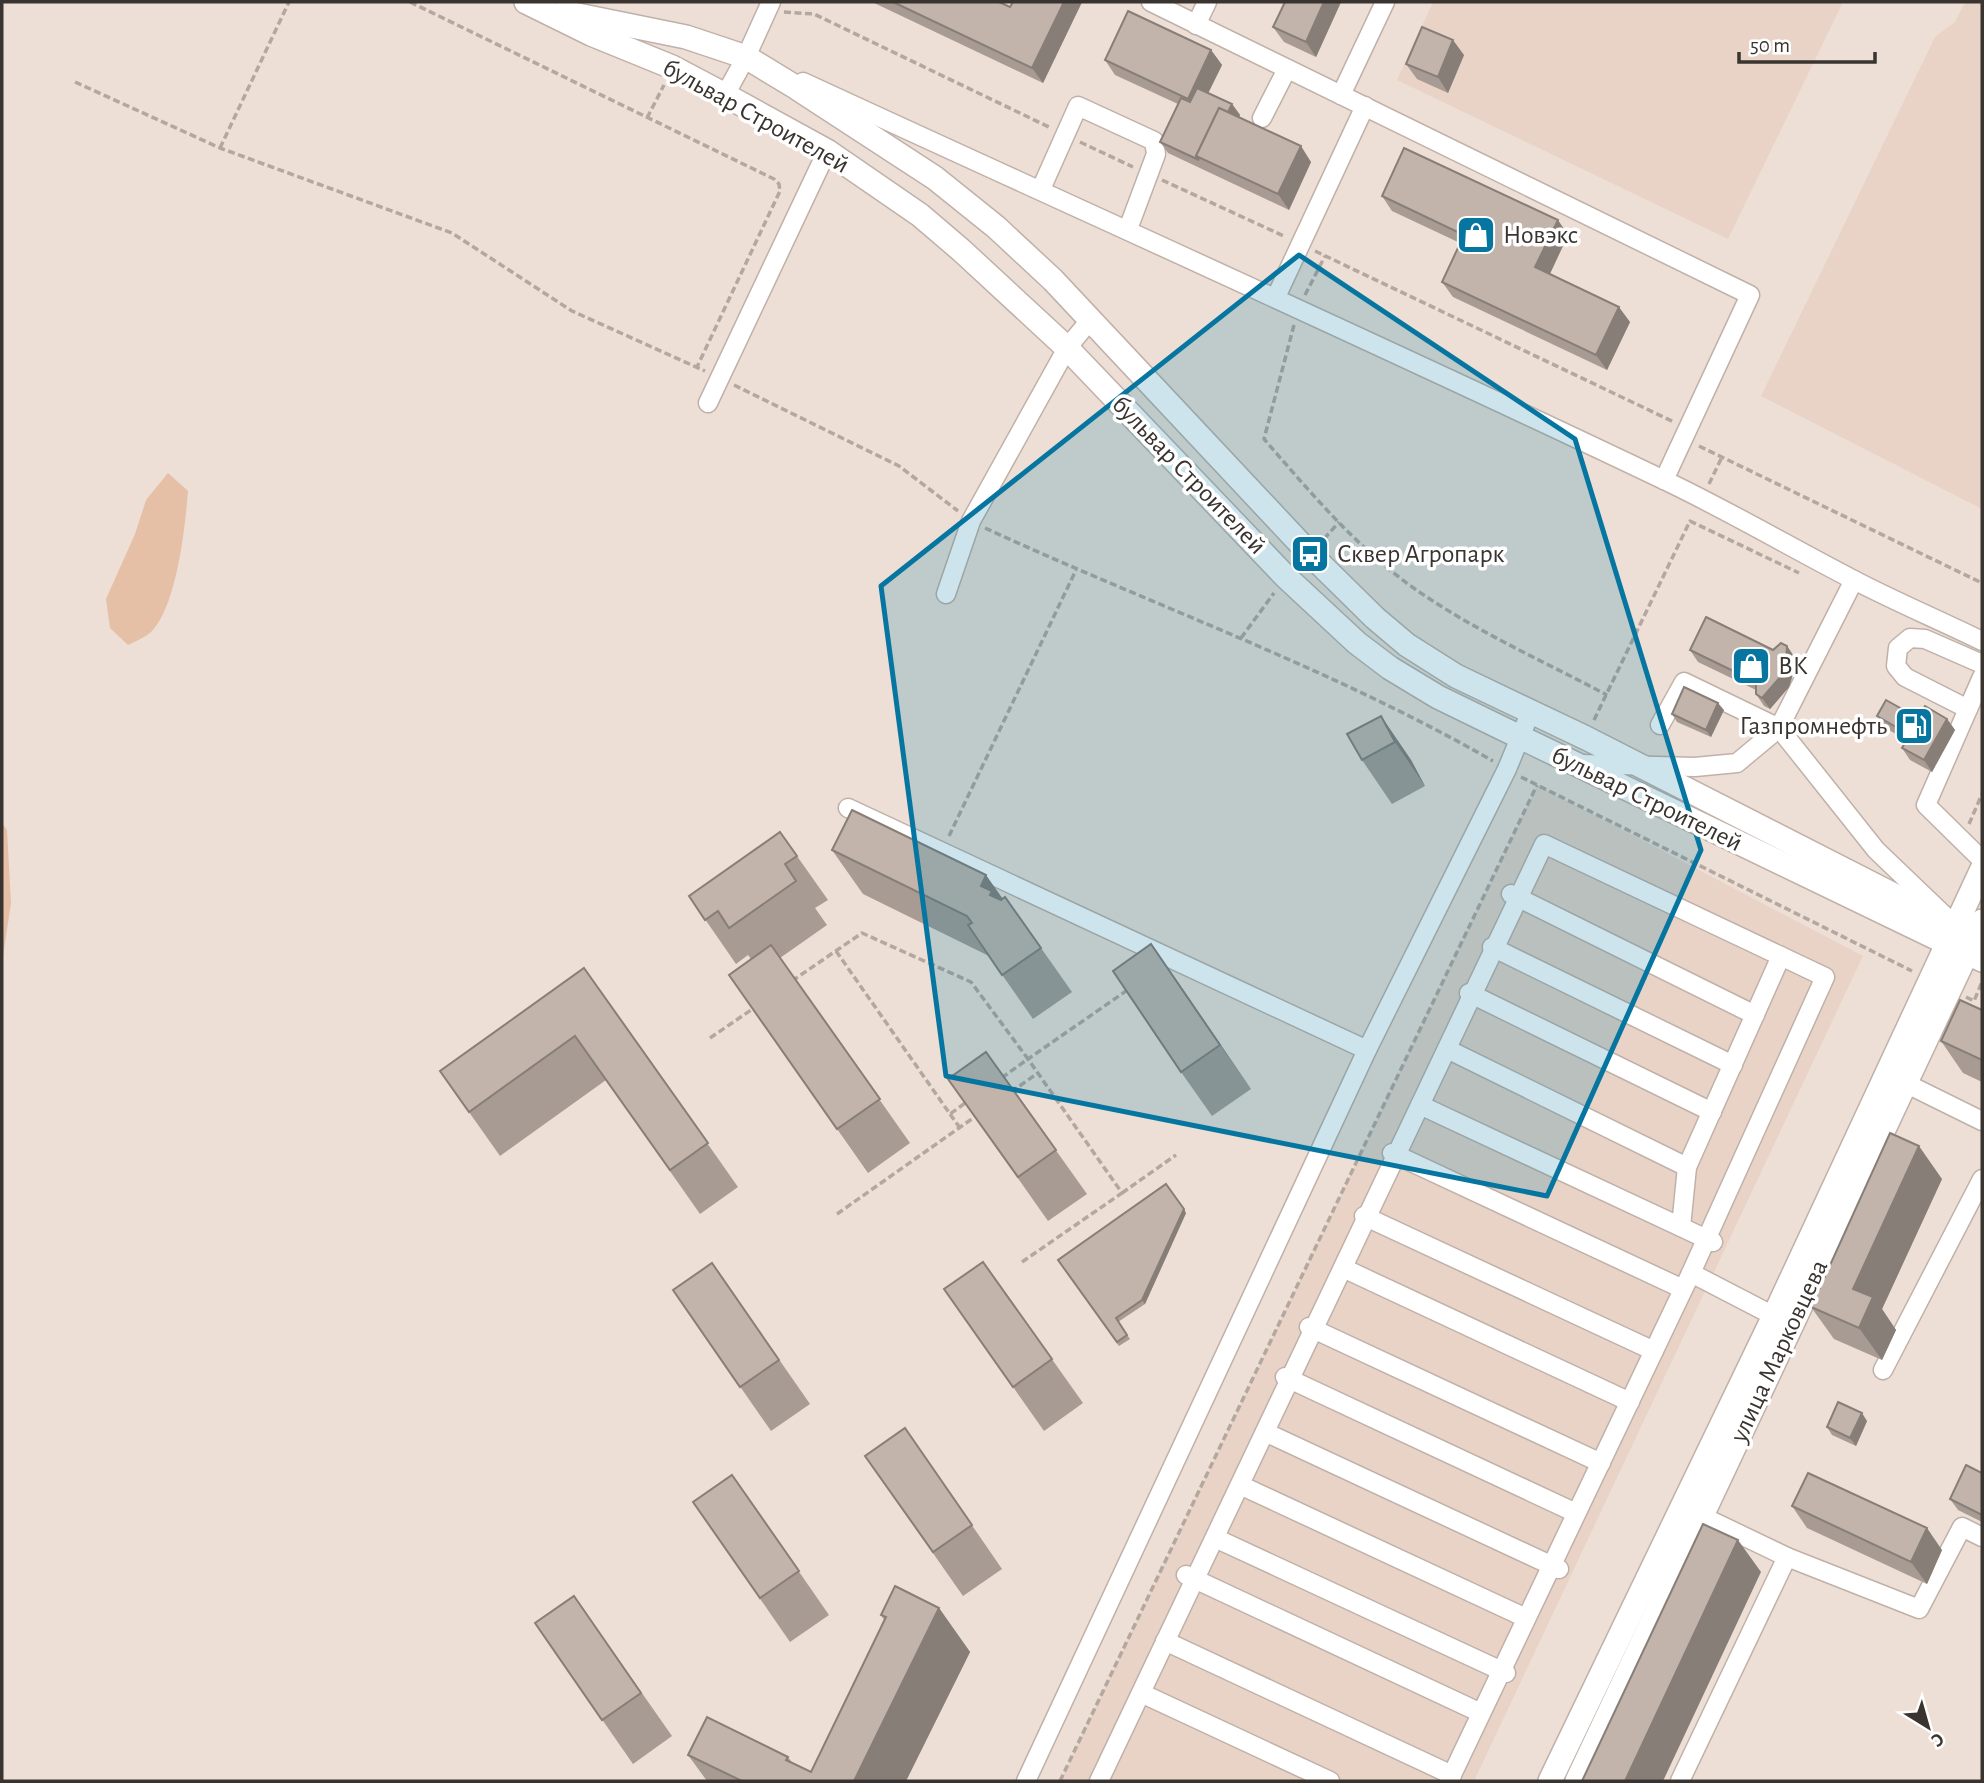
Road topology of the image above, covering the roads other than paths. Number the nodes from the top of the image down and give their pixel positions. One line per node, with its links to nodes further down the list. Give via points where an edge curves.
1 (1154, 2): 6 (street)
2 (1207, 2): 6 (street)
3 (1385, 2): 10 (street)
4 (531, 4): 7 (main road, бульвар Строителей, via 686,37); 9 (main road, бульвар Строителей)
5 (769, 6): 7 (street)
6 (1190, 29): 8 (street)
7 (746, 57): 9 (street); 14 (street, бульвар Строителей); 15 (main road, бульвар Строителей)
8 (1287, 69): 10 (street); 12 (street)
9 (725, 95): 13 (main road, бульвар Строителей)
10 (1341, 95): 11 (street)
11 (1365, 106): 18 (street); 22 (street, via 1750,295)
12 (1262, 118)
13 (827, 151): 20 (main road, бульвар Строителей, via 920,215); 21 (street)
14 (955, 154): 15 (street); 16 (street, бульвар Строителей)
15 (935, 178): 19 (main road, бульвар Строителей, via 996,227)
16 (1041, 190): 17 (street, бульвар Строителей); 17 (street, via 1078,106 1154,141 1156,155)
17 (1128, 229): 18 (street, бульвар Строителей)
18 (1276, 297): 22 (street, бульвар Строителей)
19 (1091, 319): 20 (street); 29 (main road, бульвар Строителей, via 1375,618 1456,676)
20 (1067, 348): 24 (street, via 971,522); 32 (main road, бульвар Строителей, via 1286,577 1357,643 1438,697)
21 (708, 403)
22 (1664, 480): 23 (street, бульвар Строителей)
23 (1854, 580): 25 (street, бульвар Строителей); 31 (street)
24 (946, 594)
25 (1982, 641)
26 (1982, 664): 28 (street, via 1925,639 1910,638 1898,648 1896,666 1905,677)
27 (1982, 677): 28 (street)
28 (1968, 709): 36 (street, via 1926,805)
29 (1531, 711): 32 (street); 34 (main road, бульвар Строителей)
30 (1660, 725): 31 (street, via 1684,682)
31 (1779, 729): 34 (street, via 1737,763); 39 (street, via 1876,850)
32 (1520, 737): 33 (main road, бульвар Строителей); 45 (street)
33 (1574, 764): 34 (street); 39 (main road, бульвар Строителей)
34 (1640, 765): 39 (main road, бульвар Строителей)
35 (848, 808): 45 (street)
36 (1982, 860)
37 (1982, 869): 39 (main road, улица Марковцева)
38 (1515, 896): 40 (street); 41 (street, via 1544,844); 43 (street)
39 (1970, 940): 47 (main road, улица Марковцева); 59 (main road, улица Марковцева, via 1932,981)
40 (1493, 947): 42 (street); 46 (street)
41 (1780, 956): 43 (street); 56 (street, via 1825,977)
42 (1471, 994): 44 (street); 49 (street)
43 (1755, 1015): 46 (street)
44 (1447, 1049): 48 (street); 52 (street)
45 (1367, 1050): 82 (street)
46 (1732, 1065): 49 (street)
47 (1905, 1083): 50 (street); 70 (main road, улица Марковцева)
48 (1420, 1105): 51 (street); 55 (street)
49 (1712, 1112): 52 (street)
50 (1982, 1121)
51 (1394, 1154): 54 (street); 58 (street)
52 (1688, 1167): 55 (street)
53 (1982, 1179): 62 (street)
54 (1365, 1217): 57 (street); 61 (street)
55 (1681, 1227): 56 (street)
56 (1710, 1240): 58 (street)
57 (1343, 1268): 60 (street); 64 (street)
58 (1687, 1281): 59 (street); 61 (street)
59 (1774, 1315): 68 (main road, улица Марковцева)
60 (1311, 1328): 63 (street); 66 (street)
61 (1654, 1352): 64 (street)
62 (1883, 1370)
63 (1287, 1378): 65 (street); 69 (street)
64 (1630, 1402): 66 (street)
65 (1265, 1432): 67 (street); 74 (street)
66 (1601, 1463): 69 (street)
67 (1240, 1485): 72 (street); 76 (street)
68 (1680, 1507): 70 (street); 85 (main road, улица Марковцева)
69 (1576, 1513): 74 (street)
70 (1702, 1515): 73 (street); 86 (main road, улица Марковцева)
71 (1982, 1537): 73 (street, via 1962,1527 1919,1609)
72 (1215, 1538): 75 (street); 78 (street)
73 (1787, 1557): 87 (street)
74 (1555, 1567): 76 (street)
75 (1190, 1577): 77 (street); 80 (street)
76 (1526, 1618): 78 (street)
77 (1166, 1641): 79 (street); 81 (street)
78 (1503, 1672): 80 (street)
79 (1141, 1693): 83 (street); 84 (street)
80 (1481, 1713): 81 (street)
81 (1450, 1778)
82 (1026, 1781)
83 (1099, 1781)
84 (1331, 1781)
85 (1550, 1781)
86 (1577, 1781)
87 (1680, 1781)

